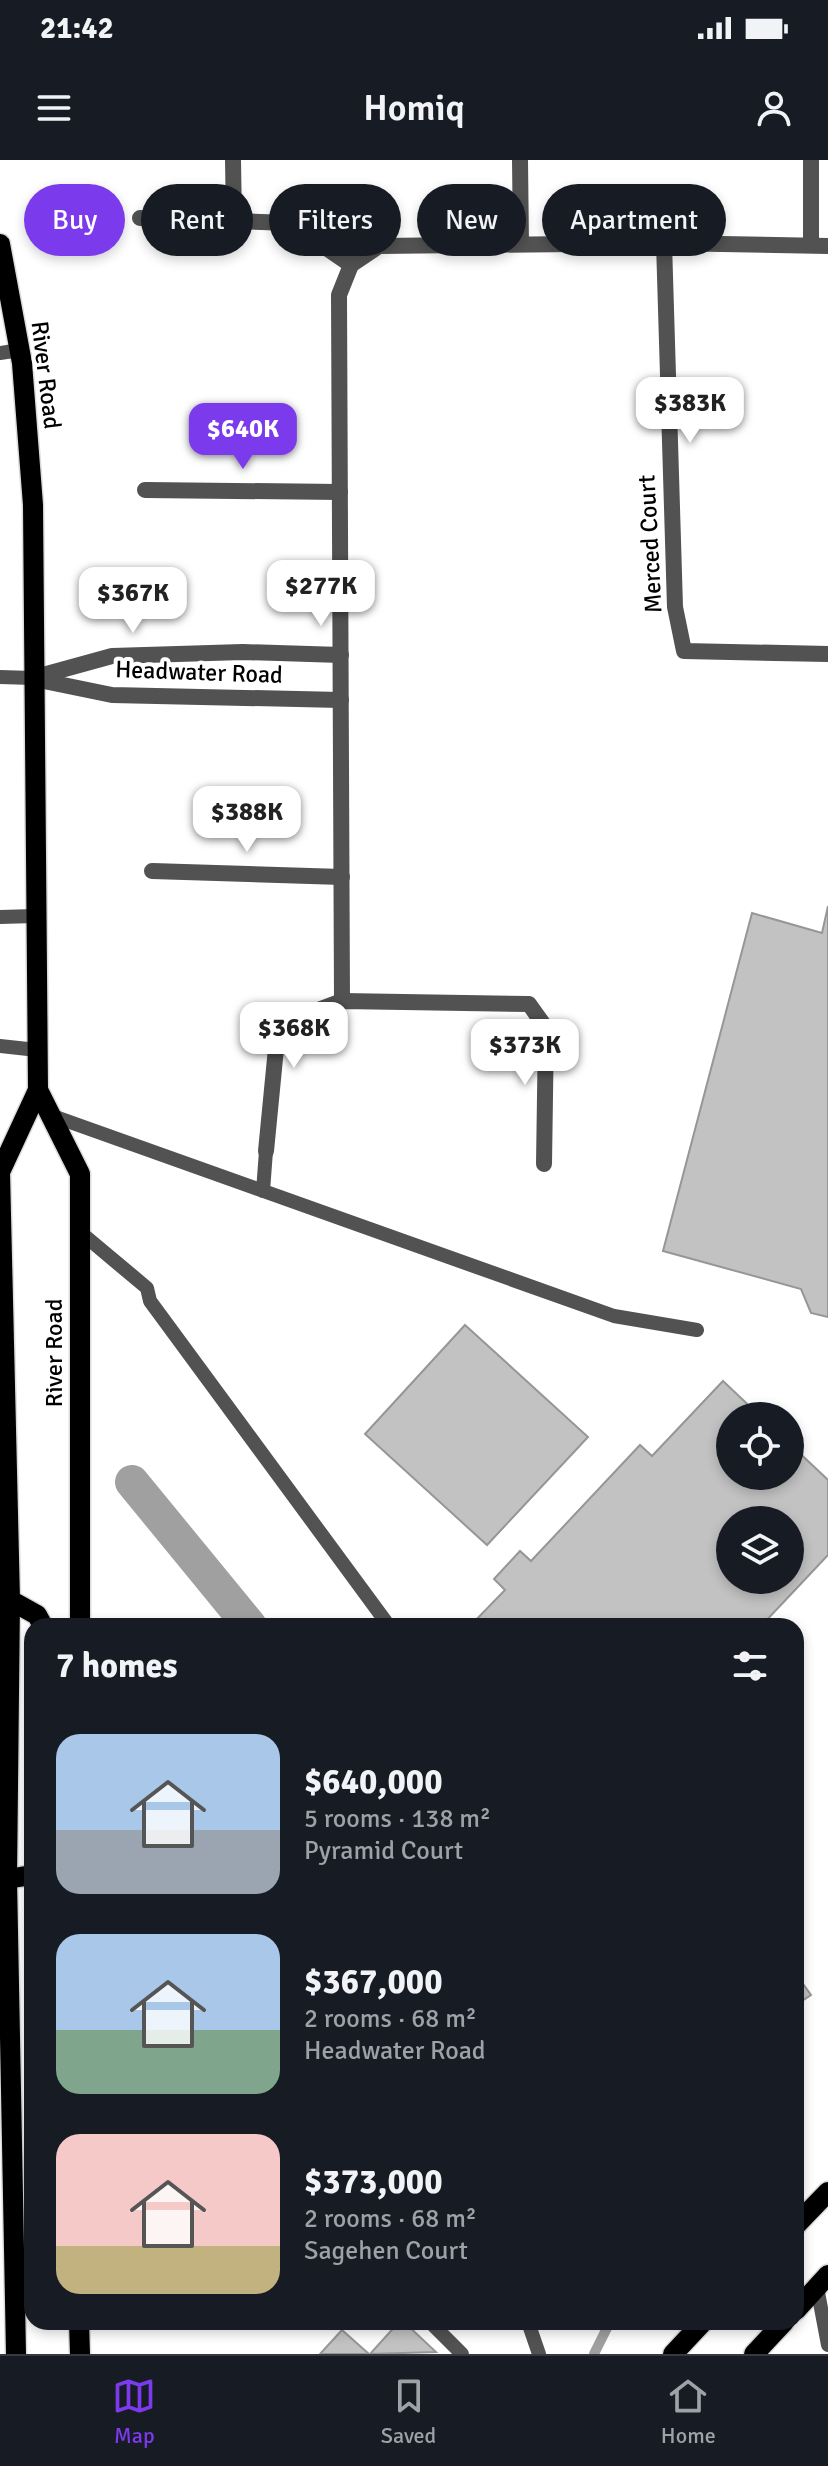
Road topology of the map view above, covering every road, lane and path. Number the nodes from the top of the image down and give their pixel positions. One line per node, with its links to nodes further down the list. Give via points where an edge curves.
1 (233, 160): 4 (street)
2 (520, 160): 5 (street)
3 (811, 160): 10 (street)
4 (233, 184)
5 (520, 184)
6 (253, 222): 12 (street, via 290,223)
7 (0, 244): 13 (main road, River Road)
8 (726, 244): 10 (street)
9 (417, 245): 12 (street, via 379,246)
10 (820, 245)
11 (664, 256): 16 (street, Merced Court, via 675,607 684,651)
12 (351, 265): 15 (street, via 339,295)
13 (10, 352): 19 (main road, River Road, via 33,505)
14 (145, 490): 15 (street)
15 (340, 492): 17 (street)
16 (828, 654)
17 (341, 655): 19 (street, Headwater Road, via 112,656); 20 (street)
18 (0, 677): 19 (lane)
19 (32, 678): 20 (street, Headwater Road, via 112,695); 23 (main road, River Road)
20 (341, 700): 22 (street)
21 (152, 871): 22 (street)
22 (342, 877): 25 (street)
23 (35, 916): 24 (lane); 27 (main road, River Road)
24 (0, 917)
25 (342, 1001): 30 (street, via 305,1015 277,1038); 31 (street, via 529,1004 546,1028)
26 (0, 1046): 27 (lane)
27 (37, 1050): 28 (main road, River Road)
28 (38, 1090): 29 (main road, River Road); 32 (main road, River Road)
29 (53, 1116): 33 (lane); 34 (main road, River Road, via 80,1174)
30 (266, 1151): 33 (lane)
31 (544, 1164)
32 (0, 1172): 36 (main road, River Road)
33 (263, 1191): 35 (lane, via 614,1316)
34 (79, 1238): 39 (main road, River Road); 40 (lane, via 147,1288 150,1301)
35 (697, 1330)
36 (4, 1490): 37 (main road, River Road)
37 (5, 1597): 38 (main road); 42 (main road, River Road)
38 (39, 1618)
39 (80, 1618)
40 (383, 1618)
41 (24, 1876): 42 (main road)
42 (4, 1879): 52 (main road, River Road)
43 (828, 2192): 44 (main road)
44 (804, 2217)
45 (812, 2292): 51 (lane)
46 (79, 2330): 53 (main road)
47 (438, 2330): 54 (lane)
48 (531, 2330): 55 (lane)
49 (696, 2330): 56 (main road)
50 (776, 2330): 57 (main road)
51 (828, 2345)
52 (16, 2354)
53 (80, 2354)
54 (462, 2354)
55 (539, 2354)
56 (673, 2354)
57 (754, 2354)

